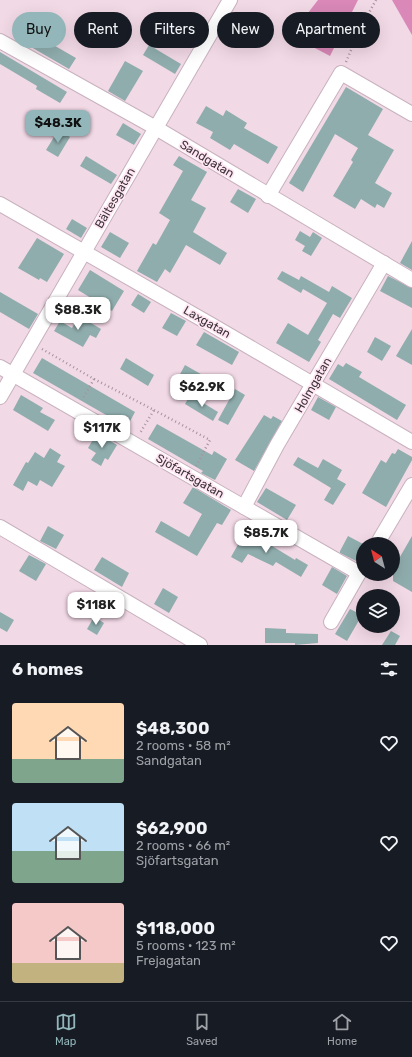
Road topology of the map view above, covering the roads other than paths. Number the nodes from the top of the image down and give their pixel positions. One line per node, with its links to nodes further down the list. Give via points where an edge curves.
1 (230, 0): 4 (street, Bältesgatan)
2 (0, 41): 4 (street, Sandgatan)
3 (412, 114): 5 (street, via 341,73)
4 (156, 128): 5 (street, Sandgatan); 7 (street, Bältesgatan)
5 (268, 196): 8 (street, Sandgatan)
6 (0, 204): 7 (street, Laxgatan)
7 (84, 252): 11 (street, Bältesgatan); 12 (street, Laxgatan)
8 (384, 263): 9 (street, Sandgatan); 12 (street, Holmgatan)
9 (412, 280)
10 (0, 367): 11 (street, Sjöfartsgatan)
11 (13, 374): 13 (street, Bältesgatan); 16 (street, Sjöfartsgatan)
12 (313, 384): 14 (street, Laxgatan); 16 (street, Holmgatan)
13 (0, 397)
14 (412, 442)
15 (412, 485): 18 (street)
16 (244, 507): 19 (street, Sjöfartsgatan)
17 (0, 527): 22 (street)
18 (380, 537)
19 (356, 567)
20 (356, 579): 21 (street)
21 (331, 622)
22 (200, 645)

